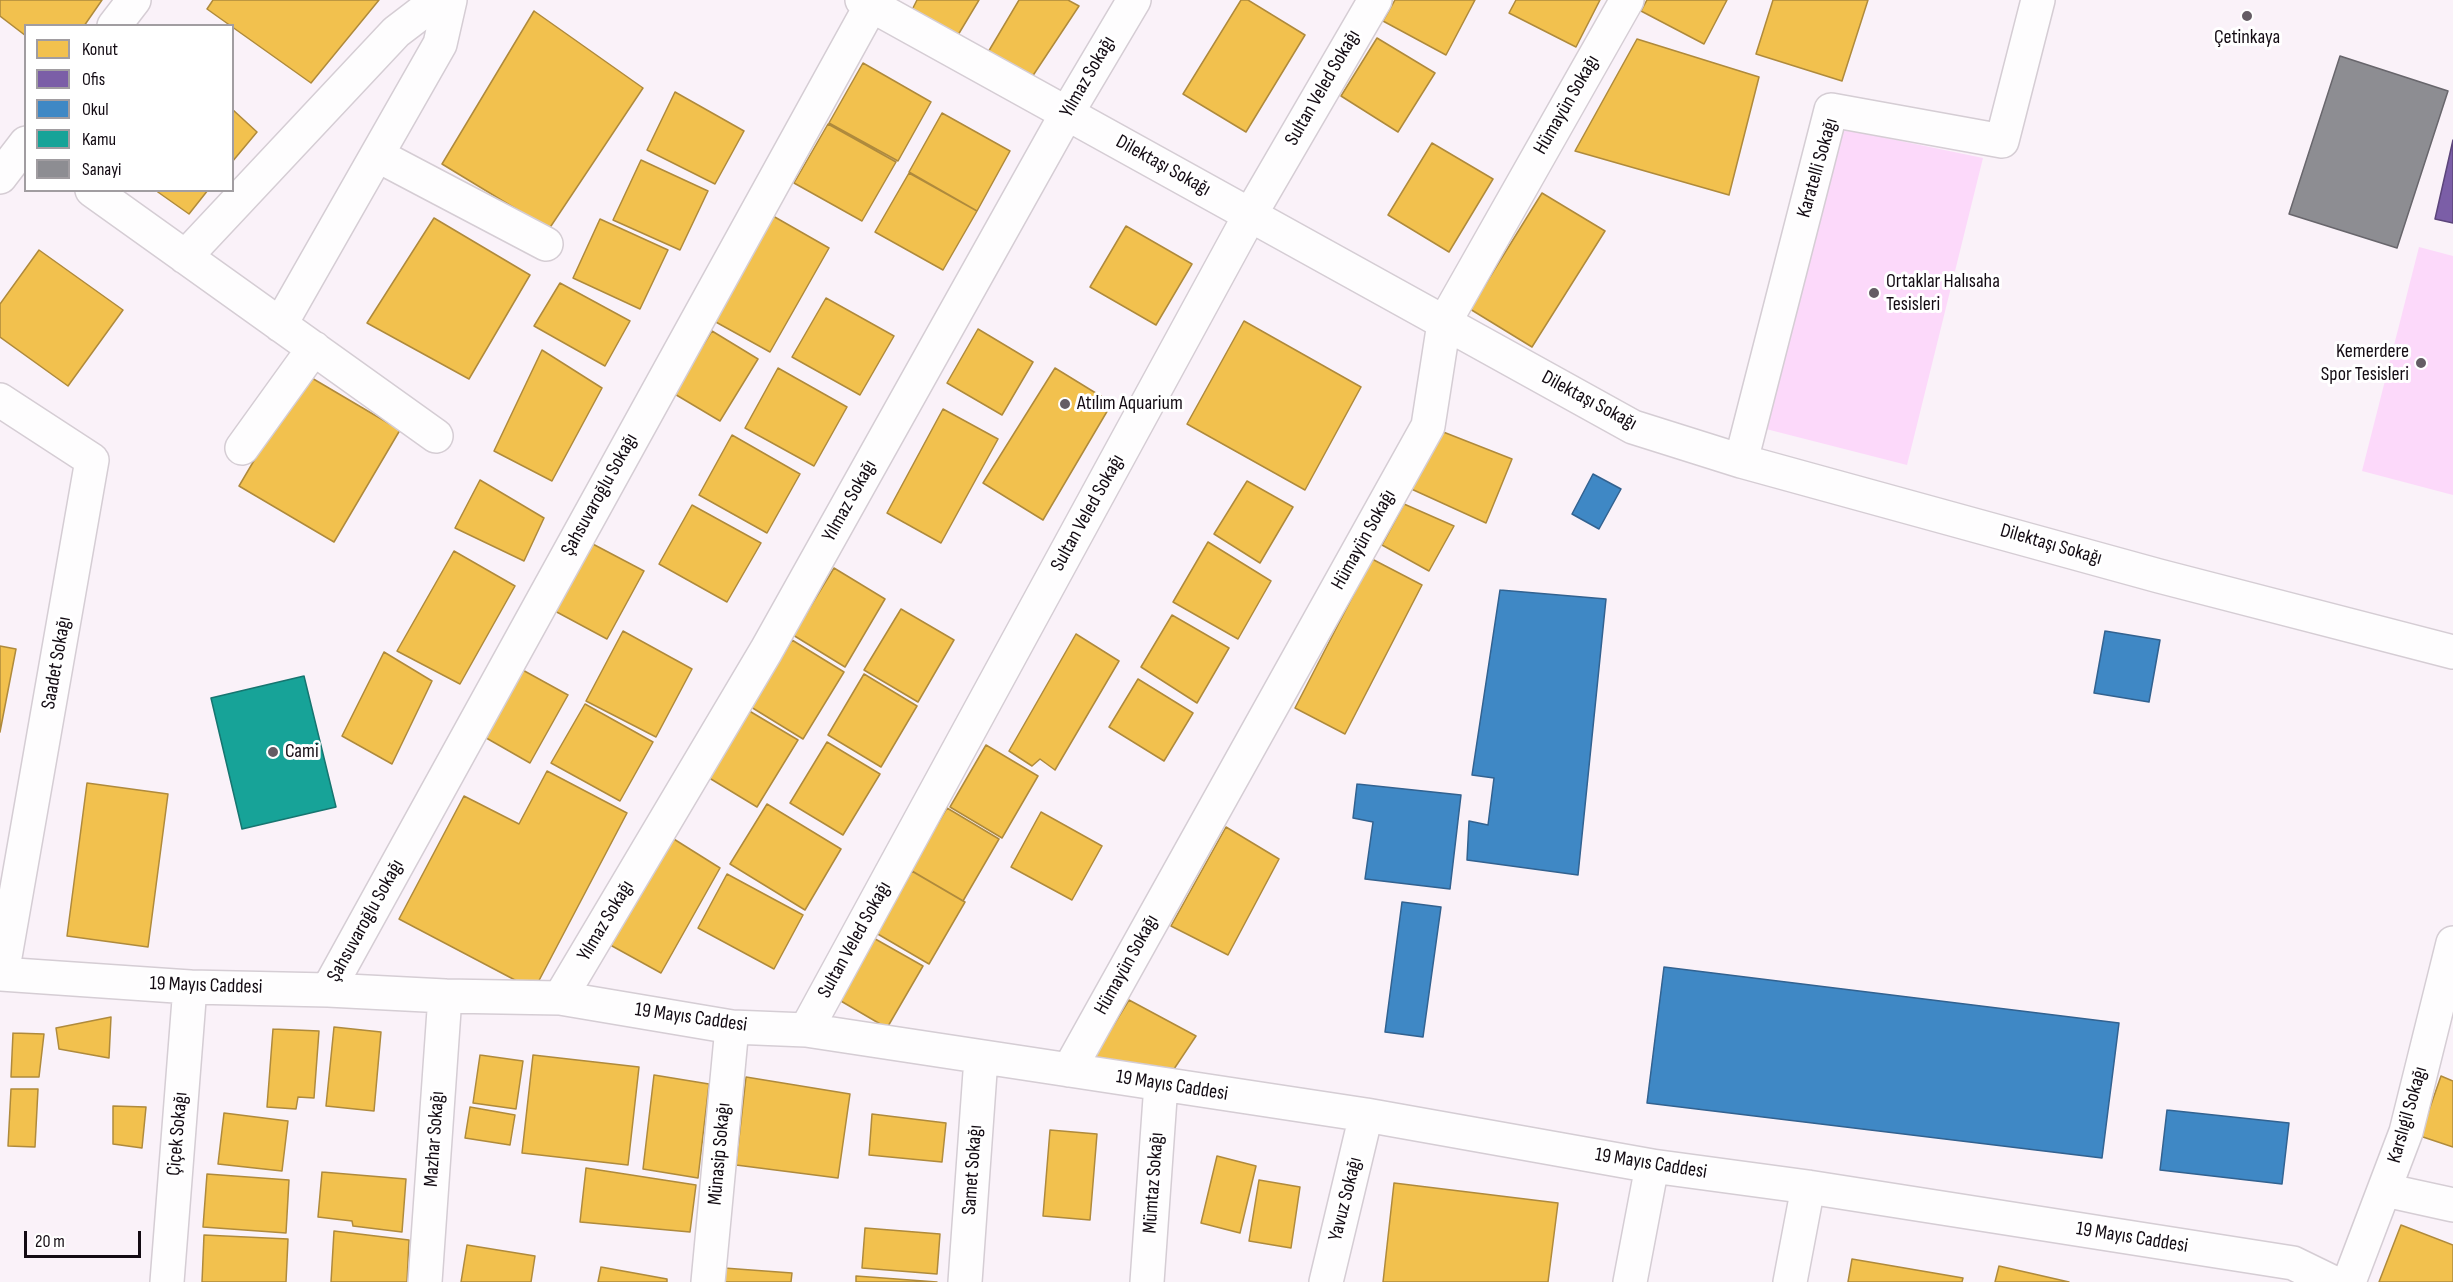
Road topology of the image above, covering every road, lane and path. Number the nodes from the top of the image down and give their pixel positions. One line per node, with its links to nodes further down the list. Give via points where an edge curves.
1 (134, 0): 9 (street)
2 (438, 0): 17 (street, via 396,32)
3 (450, 0): 12 (street, via 440,44)
4 (1134, 0): 10 (street, Yılmaz Sokağı)
5 (1375, 0): 15 (street, Sultan Veled Sokağı)
6 (1627, 0): 18 (street, Hümayün Sokağı)
7 (2038, 0): 24 (street, Karatelli Sokağı, via 2002,141 1831,110)
8 (869, 2): 10 (street, Dilektaşı Sokağı); 29 (street, Şahsuvaroğlu Sokağı)
9 (116, 24)
10 (1067, 113): 15 (street, Dilektaşı Sokağı); 31 (street, Yılmaz Sokağı, via 766,651)
11 (24, 146): 13 (street)
12 (377, 155): 16 (street); 19 (street)
13 (0, 177)
14 (95, 192): 17 (street)
15 (1250, 215): 18 (street, Dilektaşı Sokağı); 33 (street, Sultan Veled Sokağı)
16 (546, 244)
17 (185, 256): 19 (street)
18 (1444, 322): 24 (street, Dilektaşı Sokağı, via 1633,427); 35 (street, Hümayün Sokağı, via 1428,426)
19 (280, 325): 20 (street)
20 (314, 348): 22 (street); 23 (street)
21 (0, 400): 27 (street, Saadet Sokağı, via 92,460)
22 (436, 436)
23 (242, 448)
24 (1742, 461): 25 (street, Dilektaşı Sokağı)
25 (2453, 652)
26 (2453, 943): 40 (street, Karslıgil Sokağı, via 2406,1132)
27 (1, 974): 28 (street, 19 Mayıs Caddesi)
28 (190, 987): 29 (street, 19 Mayıs Caddesi); 42 (street, Çiçek Sokağı)
29 (328, 990): 30 (street, 19 Mayıs Caddesi)
30 (445, 996): 31 (street, 19 Mayıs Caddesi); 43 (street, Mazhar Sokağı)
31 (560, 998): 32 (street, 19 Mayıs Caddesi)
32 (732, 1026): 33 (street, 19 Mayıs Caddesi); 44 (street, Münasip Sokağı)
33 (807, 1030): 34 (street, 19 Mayıs Caddesi)
34 (981, 1058): 35 (street, 19 Mayıs Caddesi); 45 (street, Samet Sokağı)
35 (1069, 1070): 36 (street, 19 Mayıs Caddesi)
36 (1161, 1084): 37 (street, 19 Mayıs Caddesi); 46 (street, Mümtaz Sokağı)
37 (1366, 1115): 38 (street, 19 Mayıs Caddesi); 47 (street, Yavuz Sokağı)
38 (1652, 1166): 39 (street, 19 Mayıs Caddesi); 48 (street)
39 (1808, 1187): 49 (street); 50 (street, 19 Mayıs Caddesi, via 2293,1263)
40 (2385, 1190): 41 (street); 51 (street, Karslıgil Sokağı)
41 (2453, 1205)
42 (166, 1282)
43 (425, 1282)
44 (708, 1282)
45 (965, 1282)
46 (1147, 1282)
47 (1326, 1282)
48 (1630, 1282)
49 (1790, 1282)
50 (2332, 1282)
51 (2349, 1282)

